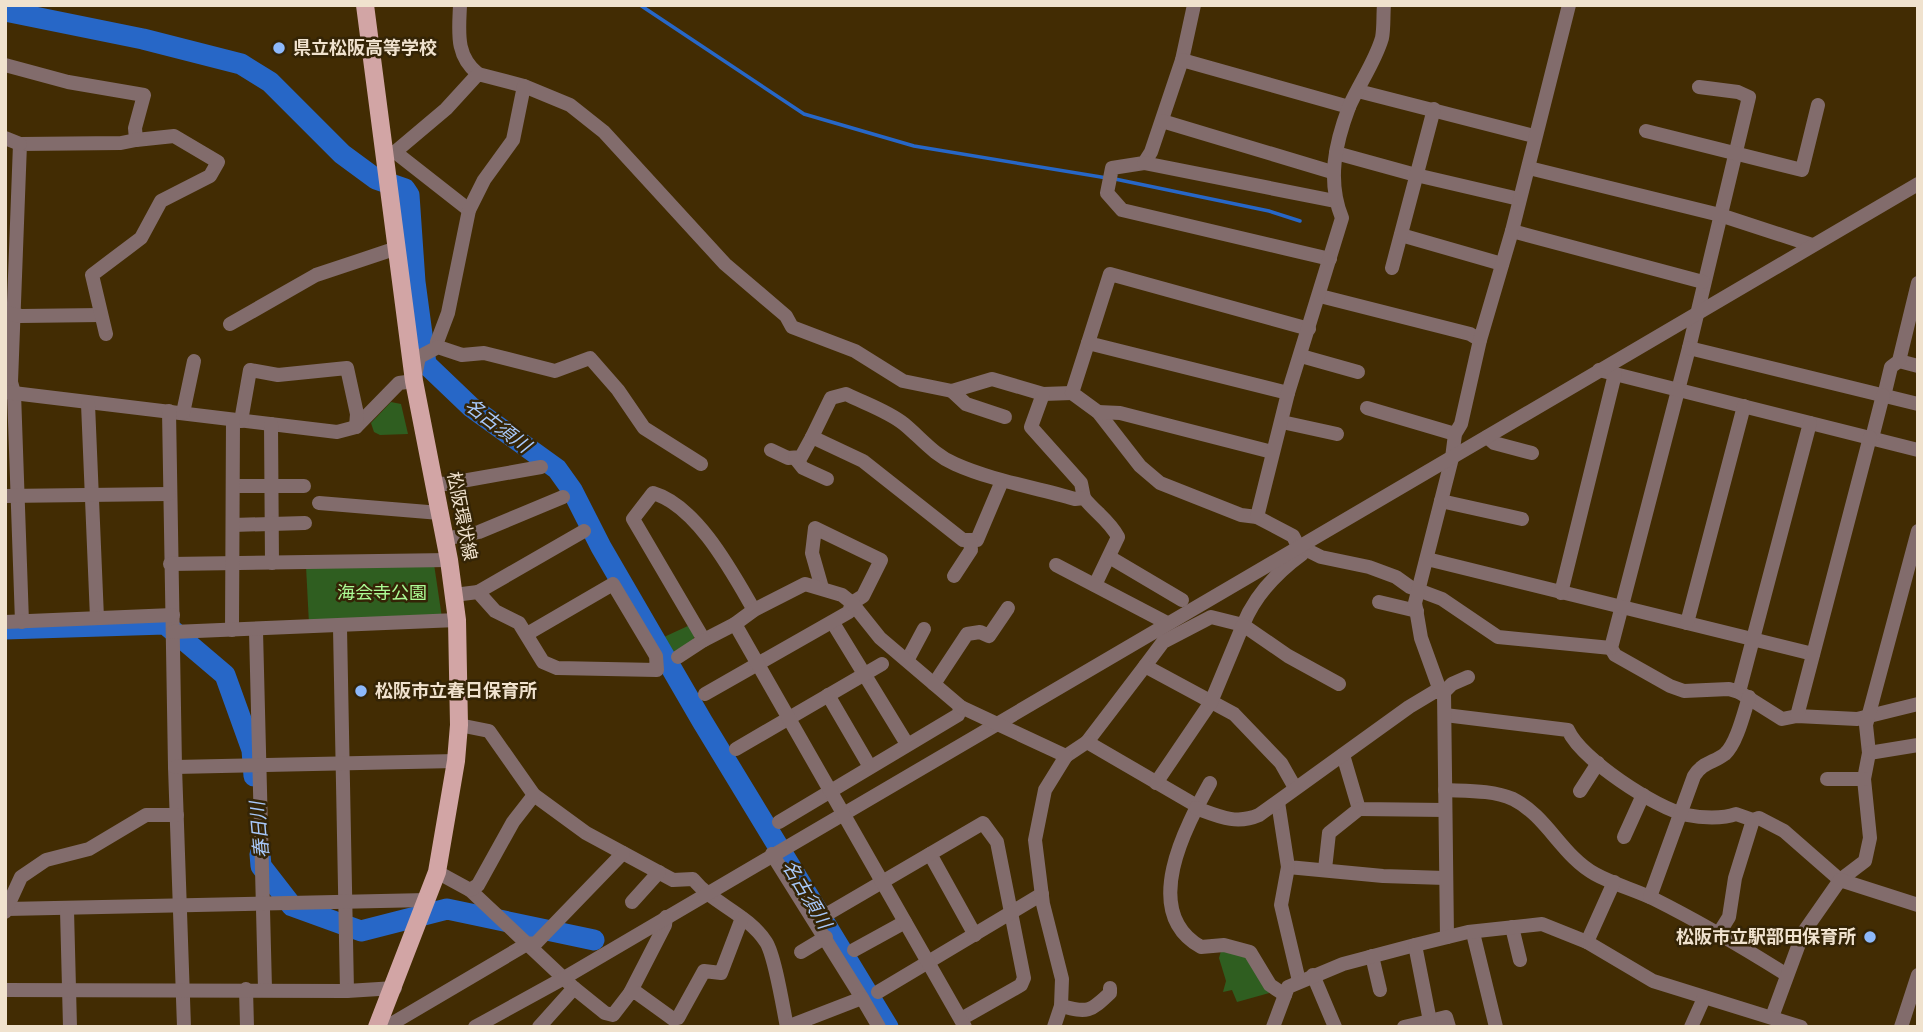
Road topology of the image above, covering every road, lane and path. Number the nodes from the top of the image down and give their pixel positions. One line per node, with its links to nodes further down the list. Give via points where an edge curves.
1 (365, 5): 22 (main road, 松阪環状線)
2 (460, 5): 8 (street, via 460,50)
3 (1194, 5): 6 (street)
4 (1384, 5): 11 (street, via 1382,38)
5 (1569, 5): 17 (street)
6 (1182, 60): 13 (street); 15 (street)
7 (5, 65): 19 (street, via 144,95)
8 (478, 74): 9 (street); 22 (street, via 446,109)
9 (524, 86): 31 (street, via 513,140); 65 (street, via 570,105 604,132 664,201 725,264 786,316 792,327 855,351 903,381)
10 (1699, 87): 23 (street, via 1749,97)
11 (1358, 90): 13 (street); 14 (street)
12 (1818, 105): 23 (street, via 1802,170)
13 (1349, 107): 21 (street)
14 (1434, 109): 17 (street); 27 (street)
15 (1162, 121): 24 (street); 26 (street)
16 (1646, 131): 23 (street)
17 (1534, 136): 25 (street)
18 (5, 138): 20 (street)
19 (136, 140): 20 (street); 47 (street, via 174,135 218,162 210,176 161,201 141,238 92,275)
20 (20, 144): 34 (street)
21 (1336, 153): 26 (street); 27 (street)
22 (387, 155): 31 (street); 37 (main road, 松阪環状線)
23 (1736, 155): 32 (street)
24 (1144, 163): 30 (street); 38 (street, via 1112,168 1107,193 1122,210)
25 (1529, 168): 29 (street); 32 (street)
26 (1332, 172): 30 (street)
27 (1416, 176): 29 (street); 35 (street)
28 (1918, 184): 36 (street)
29 (1519, 199): 33 (street)
30 (1335, 201): 38 (street, via 1342,218)
31 (469, 210): 53 (street)
32 (1720, 215): 36 (street); 42 (street)
33 (1512, 231): 39 (street); 42 (street)
34 (11, 234): 41 (street)
35 (1401, 235): 39 (street); 40 (street)
36 (1812, 245): 46 (street)
37 (394, 248): 48 (street, via 316,275); 63 (main road, 松阪環状線)
38 (1330, 259): 44 (street)
39 (1502, 264): 51 (street)
40 (1392, 268)
41 (10, 273): 45 (street)
42 (1703, 282): 46 (street)
43 (1918, 283): 57 (street)
44 (1320, 296): 49 (street); 51 (street)
45 (9, 313): 47 (street); 55 (street)
46 (1695, 314): 54 (street); 60 (street)
47 (100, 315): 50 (street)
48 (230, 324)
49 (1309, 329): 52 (street, via 1110,274); 56 (street)
50 (106, 334)
51 (1480, 340): 84 (street)
52 (1088, 343): 67 (street); 68 (street)
53 (438, 347): 63 (street, via 419,357); 94 (street, via 555,370 590,358 644,428)
54 (1689, 348): 64 (street); 70 (street)
55 (8, 351): 66 (street)
56 (1301, 356): 61 (street); 68 (street)
57 (1899, 360): 59 (street); 70 (street, via 1891,367)
58 (194, 361): 75 (street)
59 (1918, 366)
60 (1599, 370): 62 (street); 86 (street)
61 (1359, 372)
62 (1615, 374): 64 (street); 132 (street)
63 (414, 381): 82 (street, via 399,383); 98 (main road, 松阪環状線)
64 (1677, 390): 73 (street); 137 (street)
65 (952, 391): 69 (street, via 992,379); 77 (street, via 966,404)
66 (10, 392): 71 (street); 104 (street)
67 (1072, 393): 69 (street); 76 (street)
68 (1288, 393): 79 (street)
69 (1042, 394): 106 (street, via 1031,427 1081,483)
70 (1884, 395): 72 (street); 87 (street)
71 (88, 404): 75 (street); 103 (street)
72 (1918, 404)
73 (1744, 405): 80 (street); 149 (street)
74 (1367, 408): 84 (street)
75 (176, 412): 78 (street); 102 (street)
76 (1098, 412): 90 (street); 110 (street, via 1140,466 1160,483)
77 (1005, 417)
78 (237, 420): 81 (street); 82 (street, via 250,370 278,375 347,368); 100 (street)
79 (1282, 422): 83 (street); 90 (street)
80 (1810, 423): 87 (street); 157 (street)
81 (271, 424): 82 (street, via 337,432); 99 (street)
82 (356, 427)
83 (1337, 434)
84 (1455, 434): 93 (street)
85 (812, 437): 92 (street, via 801,457); 97 (street, via 831,398 846,394 902,422 933,452 955,465); 118 (street, via 863,461 963,540)
86 (1488, 437): 91 (street, via 1494,443); 93 (street)
87 (1871, 438): 89 (street); 160 (street)
88 (771, 450): 92 (street)
89 (1918, 450)
90 (1272, 452): 110 (street)
91 (1532, 453)
92 (795, 458): 96 (street, via 803,468)
93 (1452, 458): 107 (street); 119 (street)
94 (701, 464)
95 (541, 467): 98 (street)
96 (827, 479)
97 (1002, 481): 106 (street); 118 (street, via 976,540)
98 (434, 483): 109 (main road, 松阪環状線)
99 (271, 485): 100 (street); 101 (street); 113 (street)
100 (233, 486): 114 (street)
101 (304, 486)
102 (170, 494): 103 (street); 124 (street)
103 (94, 495): 104 (street); 142 (street)
104 (12, 496): 145 (street)
105 (563, 497): 117 (street, via 479,532)
106 (1084, 498): 120 (street, via 1118,537)
107 (1441, 501): 111 (street); 121 (street)
108 (319, 503): 109 (street)
109 (440, 513): 117 (main road, 松阪環状線)
110 (1257, 517): 119 (street, via 1293,536)
111 (1522, 519)
112 (305, 523): 113 (street)
113 (272, 524): 114 (street); 123 (street)
114 (233, 525): 125 (street)
115 (584, 531): 131 (street)
116 (1918, 531): 179 (street)
117 (445, 539): 122 (main road, 松阪環状線)
118 (970, 540): 127 (street, via 971,550)
119 (1299, 546): 130 (street, via 1331,560 1369,567); 147 (street); 150 (street, via 1302,554 1271,580)
120 (1111, 558): 128 (street); 134 (street)
121 (1427, 559): 130 (street); 132 (street)
122 (450, 560): 123 (street); 133 (main road, 松阪環状線)
123 (272, 563): 125 (street)
124 (170, 564): 125 (street); 141 (street)
125 (232, 564): 153 (street)
126 (1056, 565): 128 (street)
127 (954, 576)
128 (1095, 585): 147 (street)
129 (822, 588): 136 (street); 136 (street, via 812,553 815,528 881,560 863,596); 139 (street, via 805,584)
130 (1417, 588): 140 (street); 159 (street, via 1442,598 1498,637)
131 (478, 592): 133 (street); 156 (street)
132 (1561, 593): 137 (street)
133 (454, 595): 143 (main road, 松阪環状線)
134 (1182, 600)
135 (1379, 602): 140 (street)
136 (852, 603): 146 (street, via 849,612); 162 (street, via 880,638)
137 (1622, 607): 149 (street); 159 (street)
138 (1008, 608): 168 (street, via 989,636 967,634)
139 (754, 610): 148 (street); 158 (street, via 712,540 665,496 653,493 633,519)
140 (1417, 611): 170 (street, via 1421,638)
141 (173, 615): 142 (street); 155 (street)
142 (97, 618): 145 (street)
143 (457, 620): 151 (street); 181 (main road, 松阪環状線)
144 (5, 622): 145 (street)
145 (22, 622)
146 (833, 623): 163 (street); 166 (street)
147 (1167, 623): 182 (street)
148 (735, 624): 158 (street); 163 (street)
149 (1687, 624): 157 (street)
150 (1243, 625): 165 (street, via 1211,617 1163,642); 169 (street); 174 (street)
151 (340, 628): 154 (street); 191 (street)
152 (924, 629): 162 (street)
153 (232, 630): 154 (street); 155 (street)
154 (256, 631): 193 (street)
155 (173, 632): 194 (street)
156 (527, 634): 156 (street, via 543,662 557,668 657,670 656,656 613,584)
157 (1752, 639): 160 (street); 172 (street)
158 (704, 640): 161 (street)
159 (1611, 648): 172 (street, via 1615,655 1670,686)
160 (1813, 654): 178 (street)
161 (678, 657)
162 (908, 659): 168 (street)
163 (757, 664): 171 (street); 180 (street)
164 (882, 664): 166 (street)
165 (1145, 666): 174 (street); 183 (street)
166 (866, 673): 173 (street); 184 (street)
167 (1468, 677): 170 (street)
168 (934, 684): 176 (street)
169 (1339, 684)
170 (1444, 692): 177 (street); 188 (street, via 1434,692 1409,707)
171 (705, 694)
172 (1744, 694): 178 (street, via 1782,719); 211 (street, via 1730,747 1701,764)
173 (828, 695): 180 (street); 195 (street)
174 (1211, 702): 198 (street); 200 (street, via 1234,714 1281,762)
175 (1918, 704): 179 (street)
176 (961, 707): 182 (street); 184 (street, via 958,715)
177 (1444, 715): 192 (street, via 1568,730 1572,740); 202 (street)
178 (1797, 716): 179 (street, via 1847,720)
179 (1870, 716): 187 (street, via 1866,725)
180 (789, 718): 186 (street); 201 (street)
181 (459, 725): 190 (main road, 松阪環状線); 204 (street, via 489,731)
182 (995, 725): 189 (street); 210 (street)
183 (1087, 742): 189 (street); 198 (street)
184 (907, 744): 195 (street)
185 (1918, 745): 187 (street)
186 (736, 749)
187 (1869, 753): 197 (street)
188 (1343, 755): 200 (street); 208 (street)
189 (1066, 756): 229 (street, via 1041,803 1035,840)
190 (456, 761): 191 (street); 221 (main road, 松阪環状線)
191 (342, 762): 193 (street); 234 (street)
192 (1598, 763): 203 (street); 205 (street)
193 (258, 764): 194 (street); 233 (street)
194 (175, 767): 212 (street)
195 (870, 767): 201 (street)
196 (1827, 779): 197 (street)
197 (1864, 779): 225 (street, via 1870,825 1867,856)
198 (1156, 783): 207 (street)
199 (1210, 783): 207 (street)
200 (1294, 786): 206 (street)
201 (831, 790): 210 (street); 214 (street)
202 (1445, 790): 209 (street); 226 (street, via 1512,799 1533,812 1583,867)
203 (1580, 791)
204 (534, 795): 216 (street, via 586,834); 227 (street, via 513,821 478,885)
205 (1643, 795): 211 (street); 215 (street)
206 (1278, 802): 207 (street, via 1259,815 1237,820); 219 (street)
207 (1197, 807): 273 (street, via 1173,870 1171,898 1180,929 1201,947 1223,945 1250,951 1270,985)
208 (1359, 809): 209 (street); 220 (street, via 1329,833)
209 (1445, 810): 223 (street)
210 (844, 813): 218 (street); 224 (street)
211 (1681, 813): 213 (street, via 1736,814); 230 (street)
212 (177, 815): 235 (street); 237 (street, via 146,815 89,849 46,860 22,877)
213 (1753, 820): 225 (street, via 1759,818 1784,831); 246 (street, via 1734,878 1729,917)
214 (779, 822)
215 (1624, 837)
216 (623, 853): 222 (street); 251 (street, via 536,943)
217 (930, 853): 224 (street); 240 (street, via 983,823 997,842); 247 (street)
218 (773, 854): 228 (street); 248 (street)
219 (1288, 867): 220 (street); 260 (street, via 1282,905)
220 (1325, 869): 223 (street)
221 (437, 872): 227 (street); 231 (main road, 松阪環状線)
222 (659, 872): 228 (street, via 673,880 693,879); 232 (street)
223 (1445, 878): 249 (street)
224 (882, 880): 239 (street); 243 (street)
225 (1840, 880): 236 (street); 258 (street, via 1803,933)
226 (1614, 882): 230 (street); 250 (street)
227 (470, 890): 251 (street)
228 (704, 893): 241 (street); 242 (street)
229 (1042, 894): 240 (street); 276 (street, via 1062,979)
230 (1650, 897): 246 (street)
231 (427, 900): 234 (street); 262 (main road, 松阪環状線)
232 (632, 902)
233 (263, 903): 234 (street); 235 (street); 265 (street)
234 (345, 904): 270 (street)
235 (181, 905): 238 (street); 268 (street)
236 (1918, 905)
237 (6, 910): 238 (street)
238 (67, 910): 267 (street)
239 (830, 913)
240 (1010, 915): 247 (street); 281 (street, via 1024,978 1021,985)
241 (666, 917): 261 (street); 272 (street)
242 (742, 918): 280 (street, via 721,973 704,971); 284 (street, via 767,943)
243 (905, 922): 253 (street); 257 (street)
244 (1512, 927): 245 (street); 250 (street, via 1549,925); 256 (street)
245 (1473, 933): 249 (street); 296 (street)
246 (1719, 933): 258 (street)
247 (975, 935): 257 (street)
248 (826, 937): 254 (street); 274 (street)
249 (1447, 937): 252 (street)
250 (1587, 942): 275 (street, via 1653,981)
251 (527, 944): 261 (street); 282 (street)
252 (1415, 944): 255 (street); 279 (street)
253 (854, 950)
254 (801, 952)
255 (1372, 956): 260 (street); 269 (street)
256 (1520, 960)
257 (928, 962): 271 (street); 281 (street)
258 (1787, 975): 278 (street)
259 (1918, 975): 299 (street)
260 (1306, 978): 273 (street, via 1288,987); 293 (street)
261 (569, 983): 277 (street); 283 (street); 288 (street)
262 (395, 988): 270 (street); 282 (main road, 松阪環状線)
263 (1110, 988): 276 (street, via 1095,1008 1085,1012)
264 (246, 989): 265 (street); 268 (street); 287 (street)
265 (265, 989): 270 (street)
266 (5, 990): 267 (street)
267 (69, 990): 268 (street); 285 (street)
268 (183, 990): 286 (street)
269 (1380, 990)
270 (348, 992)
271 (878, 992)
272 (630, 993): 277 (street); 280 (street, via 637,993)
273 (1285, 995): 292 (street)
274 (862, 998): 284 (street); 290 (street)
275 (1704, 998): 278 (street); 297 (street)
276 (1061, 1006): 291 (street)
277 (613, 1015): 289 (street)
278 (1772, 1017): 298 (street)
279 (1430, 1021): 294 (street); 295 (street, via 1446,1017)
280 (671, 1023)
281 (963, 1023)
282 (385, 1025)
283 (543, 1025)
284 (790, 1026)
285 (70, 1027)
286 (184, 1027)
287 (247, 1027)
288 (475, 1027)
289 (625, 1027)
290 (879, 1027)
291 (1055, 1027)
292 (1273, 1027)
293 (1335, 1027)
294 (1404, 1027)
295 (1449, 1027)
296 (1496, 1027)
297 (1691, 1027)
298 (1801, 1027)
299 (1900, 1027)

